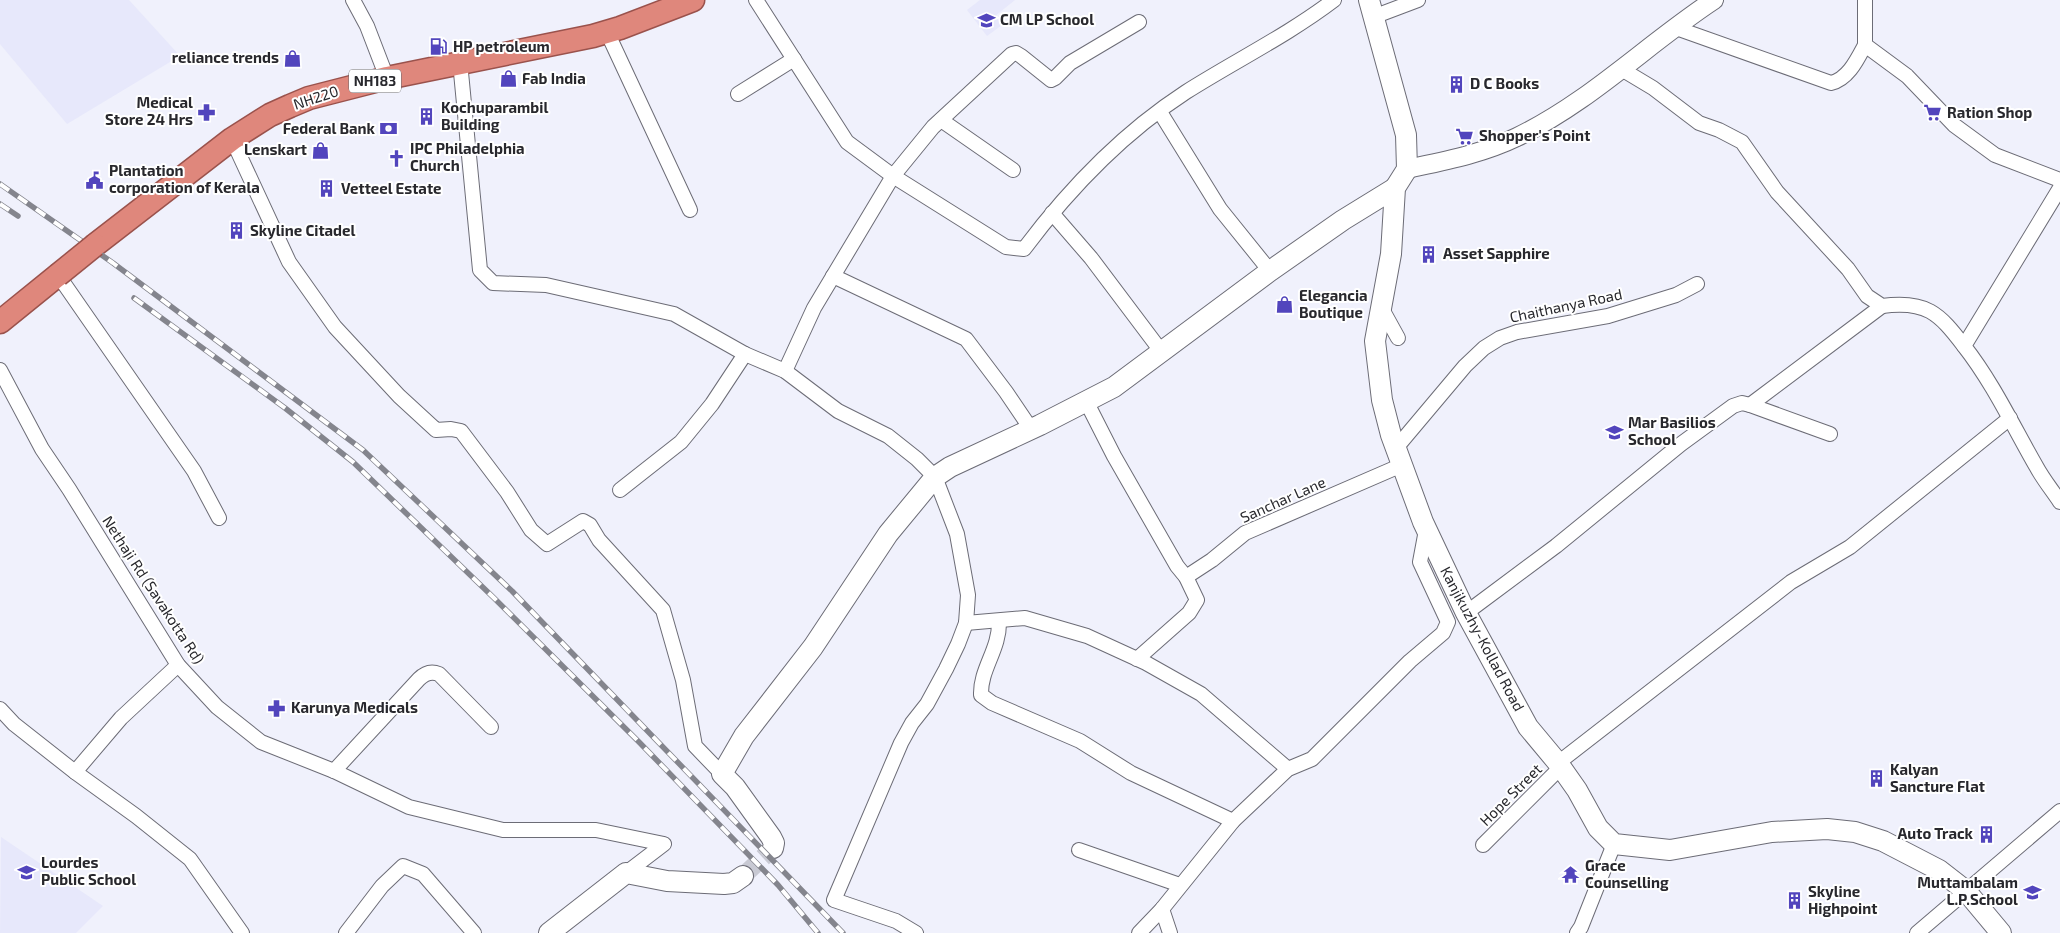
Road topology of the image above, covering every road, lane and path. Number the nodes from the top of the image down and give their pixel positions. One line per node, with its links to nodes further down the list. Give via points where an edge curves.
1 (353, 0): 17 (street)
2 (693, 0): 8 (highway, NH220 / NH183)
3 (756, 0): 14 (street)
4 (1334, 0): 19 (street)
5 (1418, 0): 9 (street)
6 (1714, 0): 11 (street)
7 (1865, 0): 13 (street)
8 (662, 6): 12 (highway, NH220 / NH183)
9 (1371, 9): 22 (main road, via 1406,135)
10 (1139, 22): 20 (street, via 1077,58 1051,80 1021,56 1012,54)
11 (1676, 28): 13 (street, via 1830,83 1842,78 1855,64); 16 (street)
12 (607, 32): 15 (highway, NH220 / NH183); 28 (street)
13 (1865, 45): 25 (street, via 1907,76 1954,125 1995,155)
14 (794, 59): 18 (street); 24 (street, via 848,142)
15 (460, 62): 17 (highway, NH220 / NH183); 40 (street, via 480,270 493,283 546,285 674,314)
16 (1623, 70): 22 (street, via 1550,120 1515,138 1459,159); 34 (street, via 1699,123 1742,142 1777,192 1848,268 1867,296)
17 (388, 78): 21 (highway, NH220 / NH183, via 298,103 270,115)
18 (738, 94)
19 (1160, 112): 29 (street, via 1126,136); 30 (street, via 1220,209)
20 (941, 120): 23 (street); 24 (street)
21 (232, 139): 31 (highway, NH220 / NH183, bridge); 66 (street, via 284,254 335,327 399,396 436,430 461,431 531,530 547,544 583,522 590,525 599,540 664,610 695,746)
22 (1407, 169): 26 (main road, Kanjikuzhy-Kollad Road)
23 (1013, 170)
24 (893, 176): 29 (street, via 1006,247 1017,250 1024,249); 32 (street)
25 (2060, 180)
26 (1395, 188): 30 (main road); 35 (main road, Kanjikuzhy-Kollad Road)
27 (2060, 188): 38 (street)
28 (690, 210)
29 (1052, 213): 39 (street, via 1091,258)
30 (1270, 272): 39 (main road)
31 (58, 275): 36 (highway, NH220 / NH183); 52 (street, via 194,471)
32 (834, 276): 42 (street, via 814,308); 46 (street, via 966,339)
33 (1697, 284): 48 (street, Chaithanya Road, via 1676,295 1608,316 1500,338 1465,366)
34 (1882, 306): 38 (street, via 1925,307 1944,319); 44 (street)
35 (1382, 309): 37 (street); 48 (main road, Kanjikuzhy-Kollad Road, via 1375,341 1382,400)
36 (0, 322)
37 (1398, 338)
38 (1964, 346): 45 (street)
39 (1161, 351): 43 (main road, via 1114,387)
40 (745, 354): 42 (street); 50 (street, via 712,404 681,442)
41 (0, 370): 59 (street, Nethaji Rd (Savakotta Rd), via 42,449)
42 (785, 371): 49 (street, via 838,411 888,436)
43 (1086, 402): 46 (main road); 54 (street)
44 (1750, 405): 47 (street); 55 (street, via 1733,406 1710,422)
45 (2010, 418): 51 (street); 62 (street, Hope Street, via 1850,547 1792,582)
46 (1031, 429): 49 (main road)
47 (1830, 434)
48 (1399, 457): 53 (main road, Kanjikuzhy-Kollad Road); 54 (street, Sanchar Lane, via 1246,533)
49 (935, 477): 57 (street, via 959,542 968,595); 66 (main road, via 888,534 813,648 744,736)
50 (620, 490)
51 (2060, 502)
52 (219, 518)
53 (1426, 530): 55 (main road, Kanjikuzhy-Kollad Road); 63 (street, via 1420,562 1448,622 1443,633 1410,661 1312,759)
54 (1186, 577): 58 (street, via 1197,600 1189,613)
55 (1466, 614): 62 (main road, Kanjikuzhy-Kollad Road, via 1528,727)
56 (999, 621): 57 (street); 58 (street, via 1025,618 1087,636); 68 (street, via 994,652 980,683 981,695 1080,741 1131,773)
57 (966, 623): 82 (street, via 927,704 901,743 834,900 896,921)
58 (1137, 659): 63 (street, via 1201,694)
59 (178, 665): 64 (street, Nethaji Rd (Savakotta Rd), via 217,707 261,742); 65 (street, via 121,718)
60 (0, 709): 65 (street)
61 (491, 727): 64 (street, via 434,672 419,679)
62 (1560, 765): 69 (main road, Kanjikuzhy-Kollad Road, via 1598,828); 70 (street, Hope Street)
63 (1288, 769): 68 (street)
64 (334, 771): 73 (street, Nethaji Rd (Savakotta Rd), via 409,807 503,830 596,830 664,844)
65 (75, 772): 78 (street, via 190,858)
66 (722, 774): 71 (main road, via 772,837)
67 (2060, 811): 76 (street)
68 (1233, 821): 75 (street)
69 (1614, 844): 76 (main road, via 1670,850 1772,832 1827,829 1855,832 1914,856); 85 (street)
70 (1483, 845)
71 (773, 848)
72 (1079, 850): 75 (street)
73 (626, 873): 74 (main road, via 668,881 724,884 733,883); 81 (main road)
74 (743, 876)
75 (1180, 885): 77 (street)
76 (1966, 891): 86 (street); 87 (main road)
77 (1162, 909): 83 (street); 84 (street)
78 (242, 933)
79 (346, 933): 80 (street, via 382,886 403,866 424,874)
80 (474, 933)
81 (549, 933)
82 (916, 933)
83 (1139, 933)
84 (1170, 933)
85 (1576, 933)
86 (1917, 933)
87 (2001, 933)

